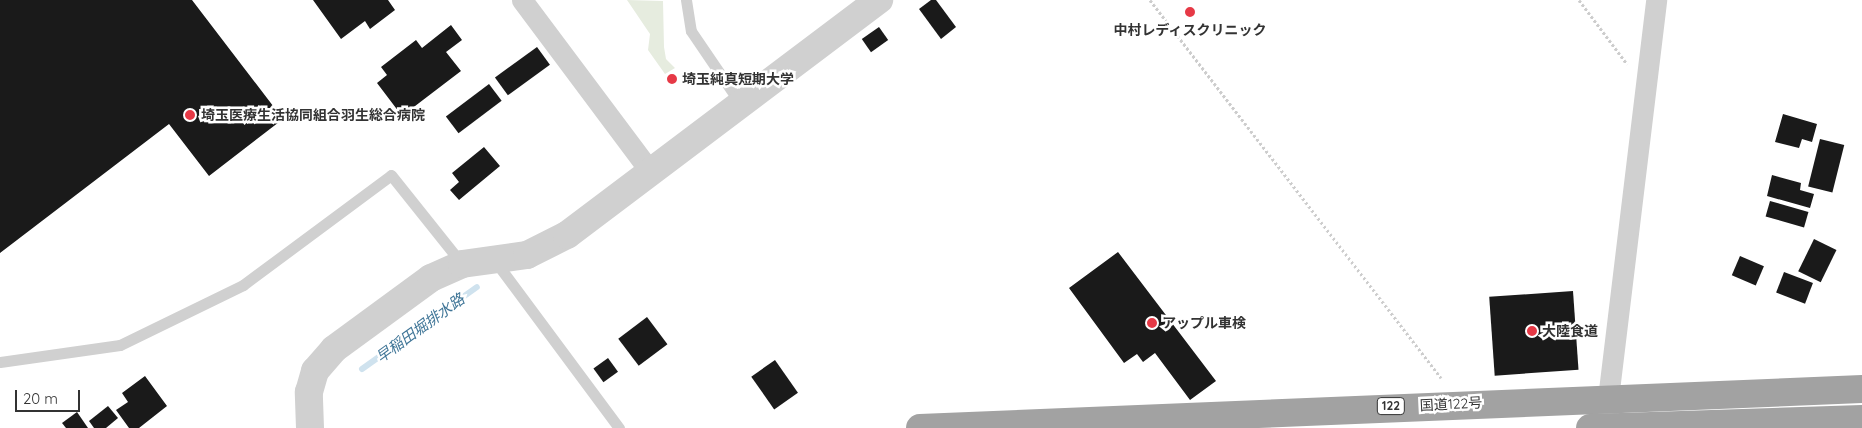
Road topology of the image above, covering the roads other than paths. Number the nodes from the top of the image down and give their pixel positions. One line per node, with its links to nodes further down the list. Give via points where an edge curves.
1 (522, 0): 8 (street)
2 (686, 0): 6 (lane)
3 (696, 0): 6 (lane)
4 (879, 0): 7 (street)
5 (1656, 0): 13 (street)
6 (688, 15): 7 (lane, via 691,30)
7 (740, 104): 8 (street)
8 (650, 171): 9 (street, via 546,248)
9 (494, 260): 10 (street); 16 (lane)
10 (462, 264): 11 (lane, via 391,175 243,284 120,345); 15 (street, via 431,278 334,349 315,371 309,392)
11 (0, 362)
12 (1862, 389): 13 (highway, 国道122号 / 122)
13 (1607, 397): 17 (highway, 国道122号 / 122); 19 (street)
14 (1862, 419): 19 (highway)
15 (310, 428)
16 (620, 428)
17 (920, 428)
18 (1590, 428): 19 (highway)
19 (1604, 428)

